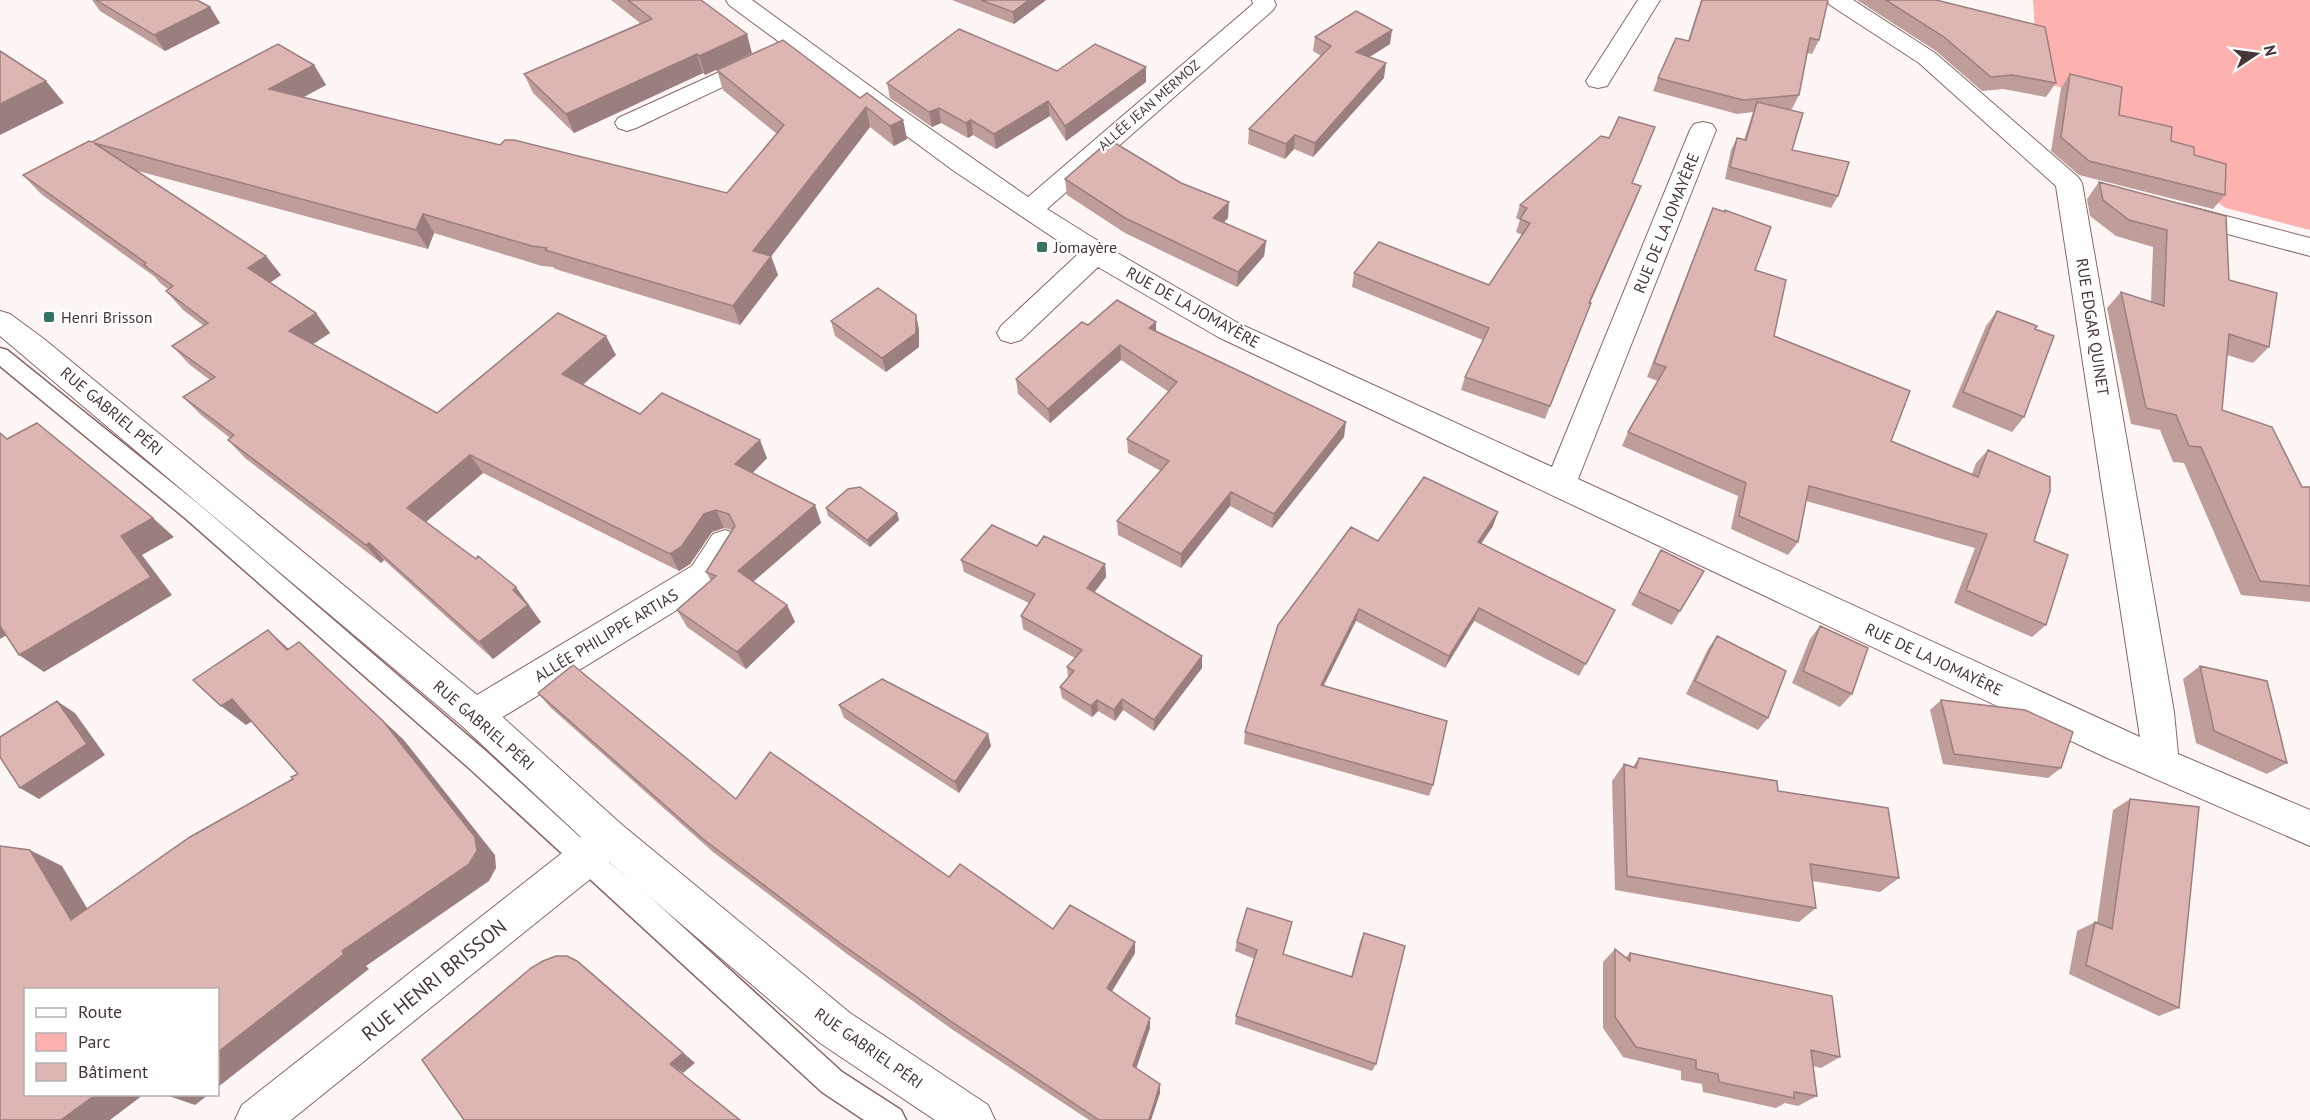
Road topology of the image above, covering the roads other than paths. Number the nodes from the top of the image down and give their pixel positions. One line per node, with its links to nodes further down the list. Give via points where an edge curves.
1 (737, 0): 5 (street, RUE DE LA JOMAYÈRE)
2 (1263, 0): 10 (street, ALLÉE JEAN MERMOZ, via 1266,5)
3 (1648, 0): 6 (street)
4 (1838, 0): 19 (street, RUE EDGAR QUINET, via 1927,58 2081,186)
5 (796, 44): 7 (street); 10 (street, RUE DE LA JOMAYÈRE)
6 (1598, 81)
7 (627, 123)
8 (1703, 130): 16 (street, RUE DE LA JOMAYÈRE)
9 (2161, 207): 11 (street)
10 (1029, 210): 12 (street, RUE DE LA JOMAYÈRE)
11 (2310, 247)
12 (1096, 253): 14 (street); 16 (street, RUE DE LA JOMAYÈRE, via 1228,330)
13 (0, 321): 18 (street, RUE GABRIEL PÉRI)
14 (1011, 333)
15 (0, 355): 21 (lane, RUE GABRIEL PÉRI, via 193,512 479,761)
16 (1561, 483): 19 (street, RUE DE LA JOMAYÈRE)
17 (725, 543): 18 (street, ALLÉE PHILIPPE ARTIAS, via 704,576)
18 (475, 715): 21 (street, RUE GABRIEL PÉRI)
19 (2161, 764): 20 (street, RUE DE LA JOMAYÈRE)
20 (2310, 828)
21 (596, 848): 22 (street, RUE HENRI BRISSON); 23 (lane, RUE GABRIEL PÉRI, via 629,895 832,1082); 24 (street, RUE GABRIEL PÉRI, via 835,1028)
22 (257, 1120)
23 (891, 1120)
24 (973, 1120)

